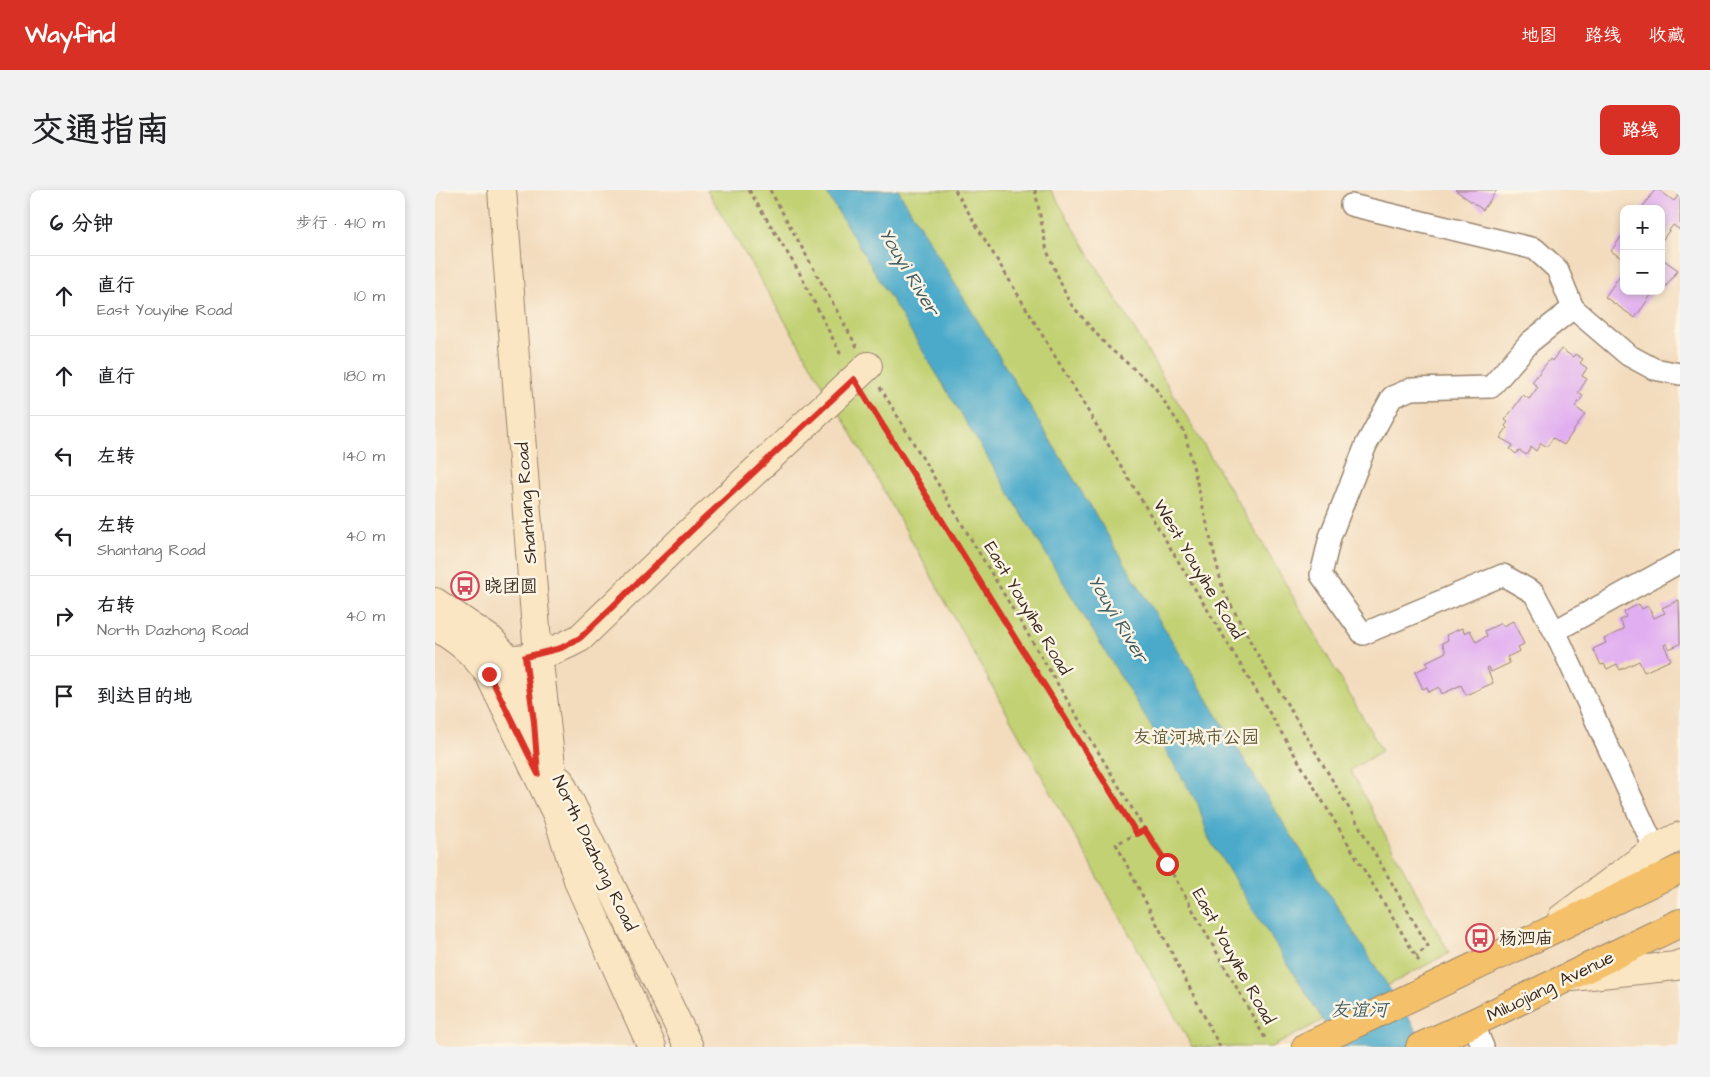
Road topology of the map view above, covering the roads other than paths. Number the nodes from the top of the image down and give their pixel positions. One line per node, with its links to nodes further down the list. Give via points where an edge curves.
1 (485, 190): 12 (street, Shantang Road)
2 (503, 190): 12 (street, Shantang Road)
3 (1351, 205): 4 (street, via 1535,249 1557,270)
4 (1573, 308): 6 (street, via 1628,355 1653,369); 10 (street, via 1530,342 1491,387 1411,389 1392,396 1366,445 1330,537 1321,575 1363,634 1503,575 1534,593)
5 (861, 373): 12 (street, via 580,638 561,648)
6 (1680, 374)
7 (1680, 562): 10 (street)
8 (435, 602): 12 (street, North Dazhong Road, via 491,640)
9 (435, 626): 11 (street, North Dazhong Road)
10 (1555, 632): 16 (street)
11 (459, 641): 12 (street, via 491,656); 13 (street, North Dazhong Road, via 489,674)
12 (524, 657): 13 (street, Shantang Road); 13 (street, North Dazhong Road)
13 (544, 767): 14 (street, Shantang Road); 24 (street, North Dazhong Road)
14 (557, 815): 23 (street, North Dazhong Road, via 579,883)
15 (1680, 836): 16 (street)
16 (1655, 849): 19 (street)
17 (1680, 869): 19 (main road)
18 (1680, 923): 21 (main road, Miluojiang Avenue)
19 (1534, 938): 25 (main road)
20 (1680, 964): 21 (street)
21 (1568, 977): 22 (main road, Miluojiang Avenue)
22 (1478, 1035): 26 (main road, Miluojiang Avenue, via 1447,1035)
23 (652, 1047)
24 (689, 1047)
25 (1306, 1047)
26 (1419, 1047)

